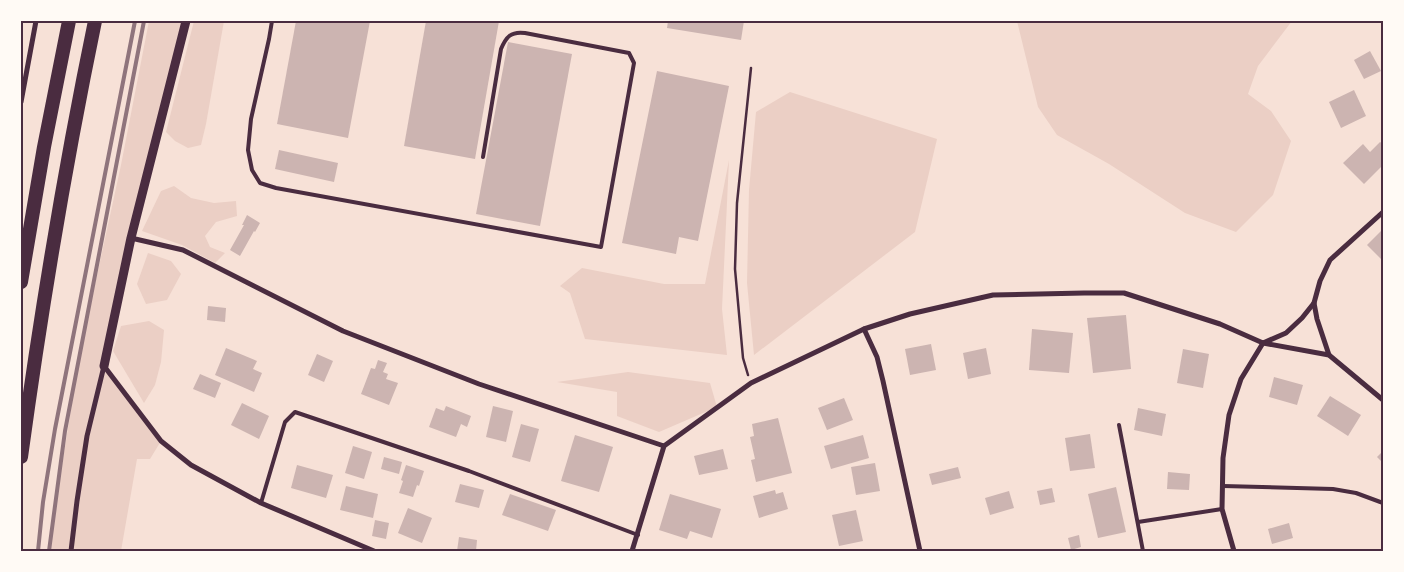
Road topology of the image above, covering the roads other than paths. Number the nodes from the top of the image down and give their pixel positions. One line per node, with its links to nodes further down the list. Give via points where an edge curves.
1 (36, 21): 6 (street)
2 (69, 21): 10 (highway)
3 (95, 21): 19 (highway, via 75,116)
4 (186, 21): 9 (street)
5 (272, 21): 7 (lane, via 251,119 248,150 252,170 260,183 601,247 634,63 629,53 520,32 509,35 501,49)
6 (21, 102)
7 (483, 157)
8 (1383, 212): 11 (street, via 1330,260)
9 (131, 238): 15 (street); 18 (street, via 183,250 343,331 479,384)
10 (21, 282)
11 (1314, 304): 13 (street, via 1286,333); 14 (street)
12 (864, 329): 13 (street, via 910,314 993,295 1124,293 1220,324); 18 (street, via 751,383); 29 (street, via 877,358 885,388)
13 (1262, 343): 14 (street); 20 (street, via 1241,379 1229,415)
14 (1329, 355): 16 (street)
15 (104, 366): 21 (street, via 160,441 191,465); 26 (street, via 87,436)
16 (1383, 400)
17 (1119, 425): 24 (lane)
18 (664, 446): 25 (street)
19 (21, 457)
20 (1223, 486): 22 (lane, via 1333,489); 23 (street)
21 (261, 503): 25 (lane, via 285,422 295,412 469,471); 27 (street)
22 (1383, 503)
23 (1222, 509): 24 (lane); 31 (street)
24 (1138, 522): 30 (lane)
25 (638, 535): 28 (street)
26 (71, 551)
27 (374, 551)
28 (632, 551)
29 (920, 551)
30 (1144, 551)
31 (1234, 551)

